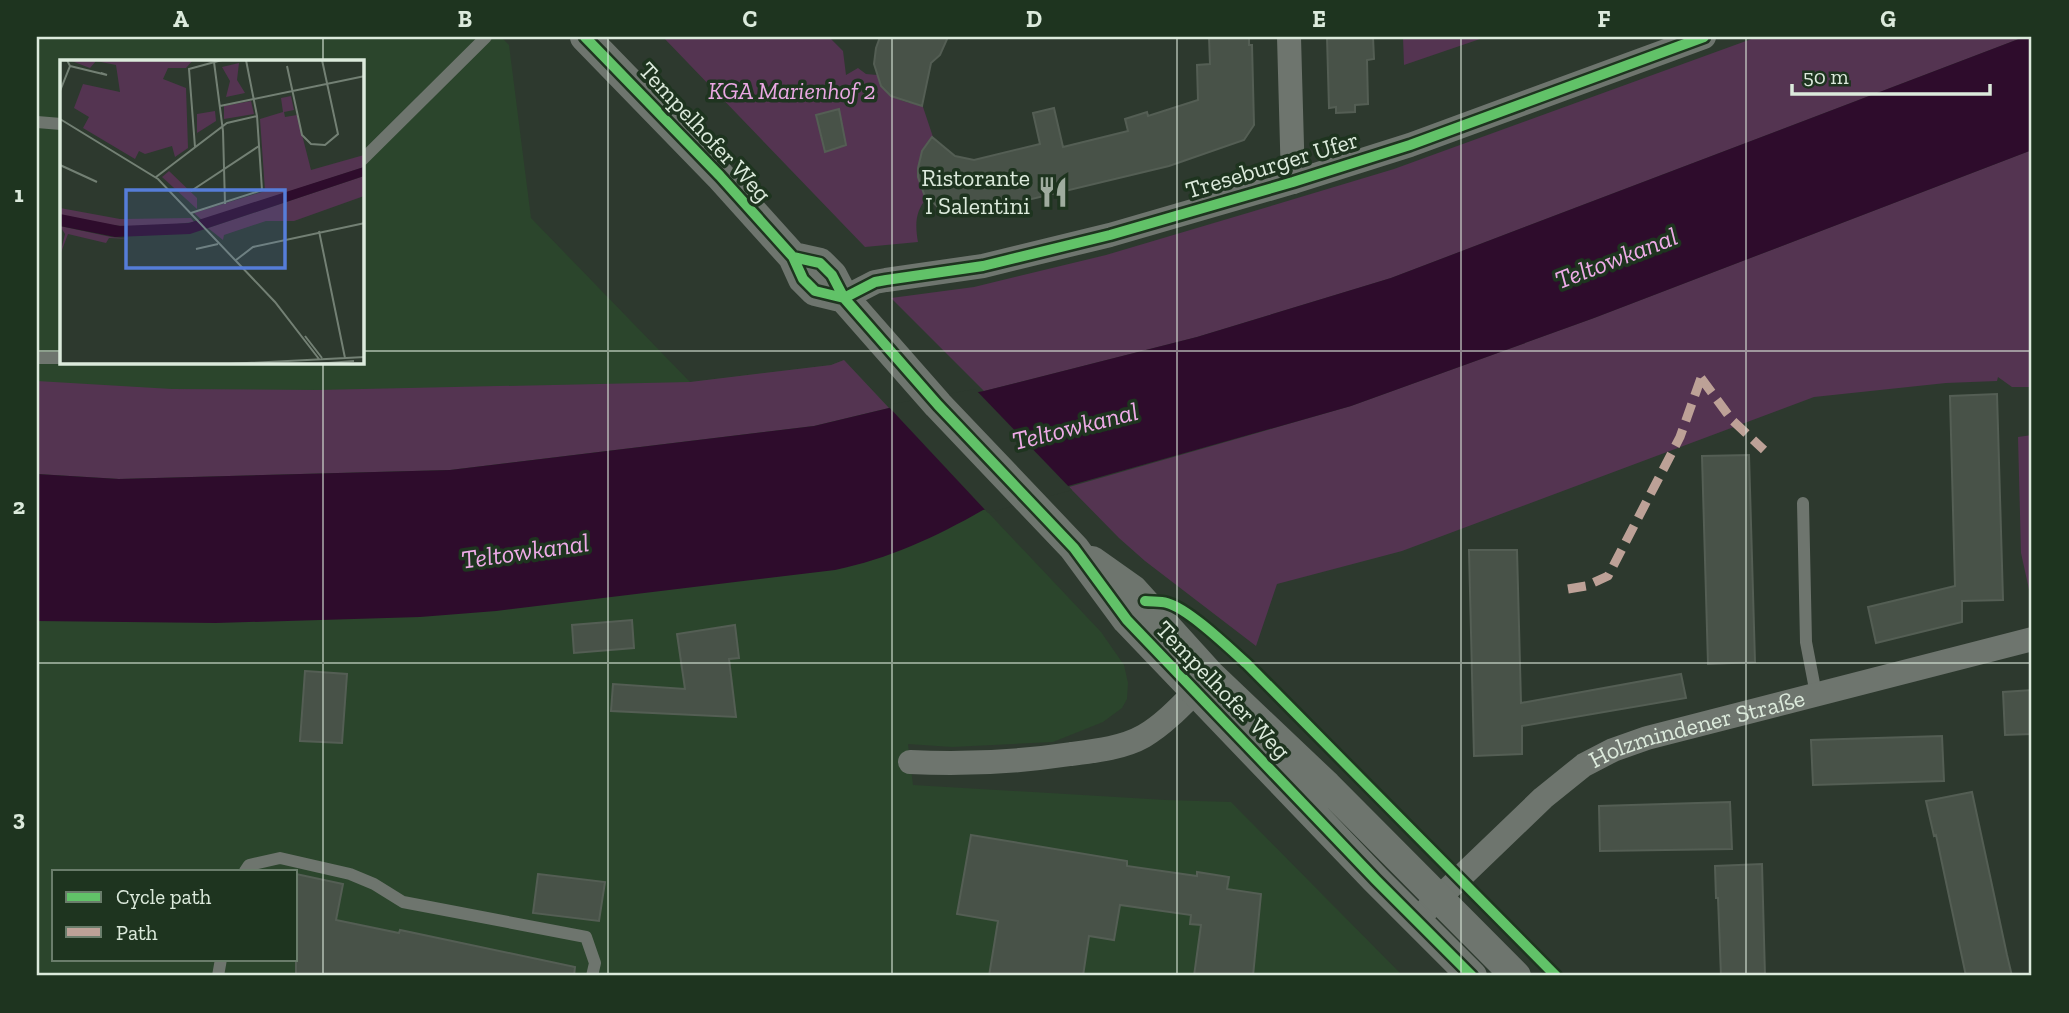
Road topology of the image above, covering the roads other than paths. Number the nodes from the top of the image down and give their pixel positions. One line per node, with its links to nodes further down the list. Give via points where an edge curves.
1 (486, 37): 7 (lane)
2 (585, 37): 9 (street, Tempelhofer Weg, via 793,257 803,279 815,291)
3 (1289, 37): 8 (street)
4 (1704, 37): 8 (street, Treseburger Ufer, via 1410,145)
5 (37, 121): 6 (lane)
6 (60, 124)
7 (364, 158)
8 (1293, 182): 9 (street, Treseburger Ufer, via 1111,235 983,266 875,282)
9 (844, 298): 14 (street, Tempelhofer Weg, via 1074,548 1117,609)
10 (37, 358): 11 (lane)
11 (60, 358)
12 (1803, 503): 15 (lane, via 1806,642)
13 (2032, 639): 15 (street, Holzmindener Straße)
14 (1203, 684): 16 (street, via 1158,727 1120,745 1022,761); 18 (street, Tempelhofer Weg, via 1284,744); 19 (street, Tempelhofer Weg)
15 (1816, 694): 18 (street, Holzmindener Straße, via 1647,738 1584,765)
16 (910, 762)
17 (246, 870): 20 (lane, via 249,865 280,858 349,874 403,902 586,937 595,964)
18 (1438, 897): 19 (street, Holzmindener Straße); 22 (street, Tempelhofer Weg)
19 (1416, 920): 21 (street, Tempelhofer Weg)
20 (592, 976)
21 (1472, 976)
22 (1516, 976)

